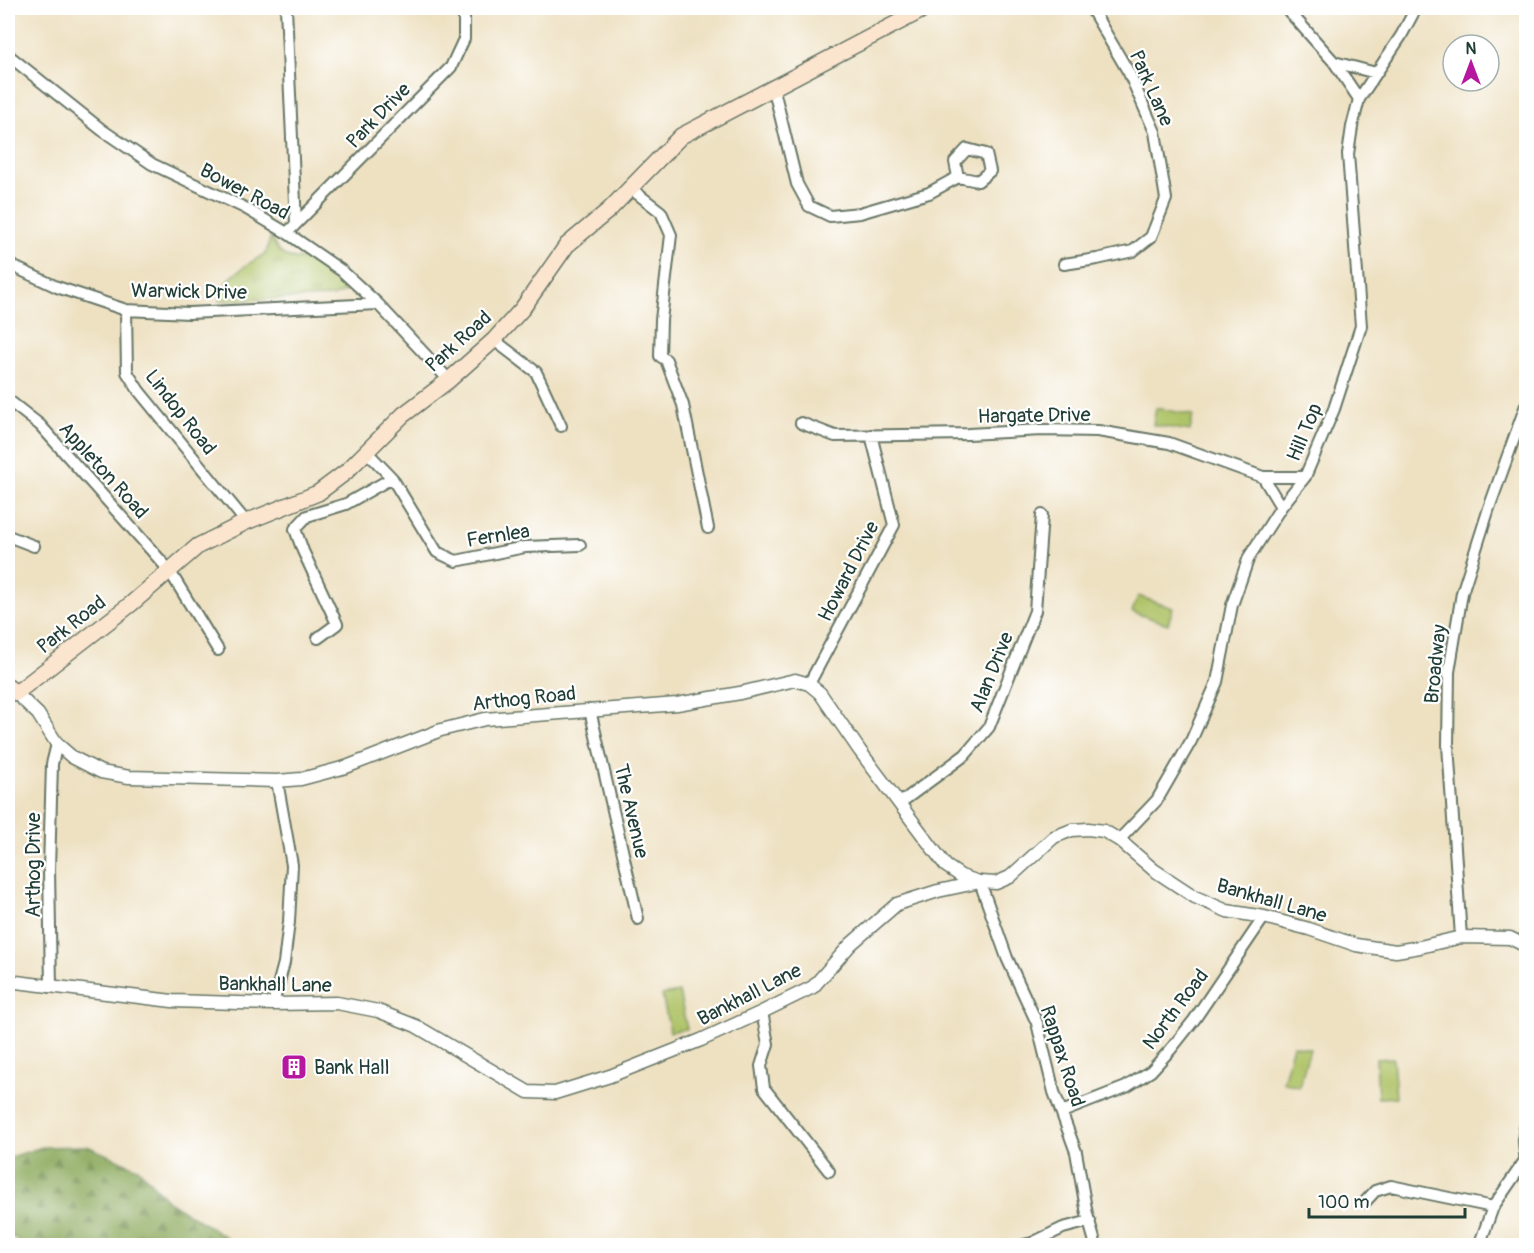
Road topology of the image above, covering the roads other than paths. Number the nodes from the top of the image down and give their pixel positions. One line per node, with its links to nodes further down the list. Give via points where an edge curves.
1 (286, 8): 16 (street)
2 (464, 8): 16 (street, Park Drive, via 464,39 451,66)
3 (493, 8): 4 (street)
4 (510, 8)
5 (926, 8): 12 (main road, Park Road)
6 (1091, 8): 19 (street, Park Lane, via 1129,73 1155,132 1166,199 1151,237 1133,251)
7 (1286, 8): 10 (street)
8 (1416, 8): 11 (street, Hill Top)
9 (8, 55): 17 (street, Bower Road, via 102,130 152,164)
10 (1334, 62): 11 (street); 13 (street)
11 (1376, 73): 13 (street, Hill Top)
12 (773, 86): 14 (street, via 797,184 808,206 830,216 860,213 929,193); 15 (main road, Park Road, via 681,136)
13 (1359, 99): 31 (street, Hill Top, via 1348,154 1361,326 1334,409)
14 (958, 177)
15 (630, 188): 22 (main road, Park Road, via 567,245 522,309); 36 (street, via 661,212 671,235 660,356 666,360 683,405)
16 (296, 224): 17 (street, Park Drive)
17 (287, 233): 20 (street, Bower Road, via 342,271)
18 (8, 264): 21 (street, Warwick Drive, via 57,287)
19 (1064, 264)
20 (378, 304): 21 (street, Warwick Drive, via 189,313); 23 (street, Bower Road)
21 (126, 310): 35 (street, Lindop Road, via 127,372 138,391)
22 (494, 340): 23 (main road, Park Road); 27 (street, via 536,372)
23 (449, 380): 29 (main road, Park Road, via 404,416)
24 (8, 400): 40 (street, Appleton Road, via 40,425)
25 (1527, 405): 53 (street, Broadway, via 1462,593 1449,672 1448,745)
26 (801, 423): 28 (street, Hargate Drive, via 835,436)
27 (561, 426)
28 (871, 435): 30 (street, Hargate Drive, via 1098,431 1169,443); 43 (street, Howard Drive, via 894,525)
29 (368, 453): 32 (street, Fernlea); 35 (main road, Park Road, via 318,493)
30 (1263, 477): 31 (street, Hargate Drive); 33 (street)
31 (1305, 477): 33 (street, Hill Top)
32 (392, 478): 38 (street, Fernlea, via 437,552 456,561 525,547); 41 (street, via 346,504 307,516 295,529 337,624)
33 (1281, 507): 49 (street, Hill Top, via 1249,557 1232,605 1217,682 1191,741 1157,800)
34 (1042, 515): 48 (street, Alan Drive, via 1035,611 989,727 965,756)
35 (246, 522): 40 (main road, Park Road, via 198,546)
36 (708, 528)
37 (8, 536): 39 (street)
38 (580, 545)
39 (34, 546)
40 (169, 570): 42 (street, Appleton Road); 44 (main road, Park Road, via 131,604)
41 (318, 638)
42 (218, 650)
43 (809, 684): 45 (street, Arthog Road, via 795,680 676,704); 48 (street, via 820,693)
44 (10, 689): 46 (street, Arthog Road, via 38,714)
45 (590, 710): 47 (street, Arthog Road, via 464,723 346,767); 52 (street, The Avenue)
46 (57, 744): 47 (street, Arthog Road, via 88,767 114,776); 58 (street, Arthog Drive, via 52,764 49,869)
47 (277, 781): 59 (street, via 292,865 284,963)
48 (900, 803): 50 (street, via 946,866)
49 (1119, 840): 50 (street, Bankhall Lane, via 1104,831 1072,830 1054,837 1010,877 996,883); 51 (street, Bankhall Lane, via 1195,897 1227,911)
50 (980, 882): 60 (street, Bankhall Lane, via 897,904 851,944 813,987); 61 (street, Rappax Road, via 1007,958 1037,1023)
51 (1264, 917): 53 (street, Bankhall Lane, via 1356,945 1396,951); 61 (street, North Road, via 1194,1020 1151,1071 1126,1087)
52 (638, 920)
53 (1461, 937): 54 (street, Bankhall Lane)
54 (1510, 938): 55 (street); 56 (street, Bankhall Lane)
55 (1527, 938)
56 (1527, 946)
57 (8, 981): 58 (street, Bankhall Lane)
58 (51, 987): 59 (street, Bankhall Lane, via 172,1001)
59 (273, 1004): 60 (street, Bankhall Lane, via 337,1003 378,1011 416,1026 528,1092 555,1094 701,1040)
60 (762, 1012): 64 (street, via 768,1044 761,1066 764,1088)
61 (1062, 1112): 67 (street, Rappax Road, via 1076,1152)
62 (1527, 1126): 63 (street)
63 (1526, 1160): 66 (street)
64 (829, 1171)
65 (1365, 1202): 66 (street, via 1381,1188 1391,1186)
66 (1493, 1207): 70 (street)
67 (1090, 1221): 68 (street); 69 (street, Rappax Road)
68 (1019, 1245)
69 (1096, 1245)
70 (1479, 1245)

